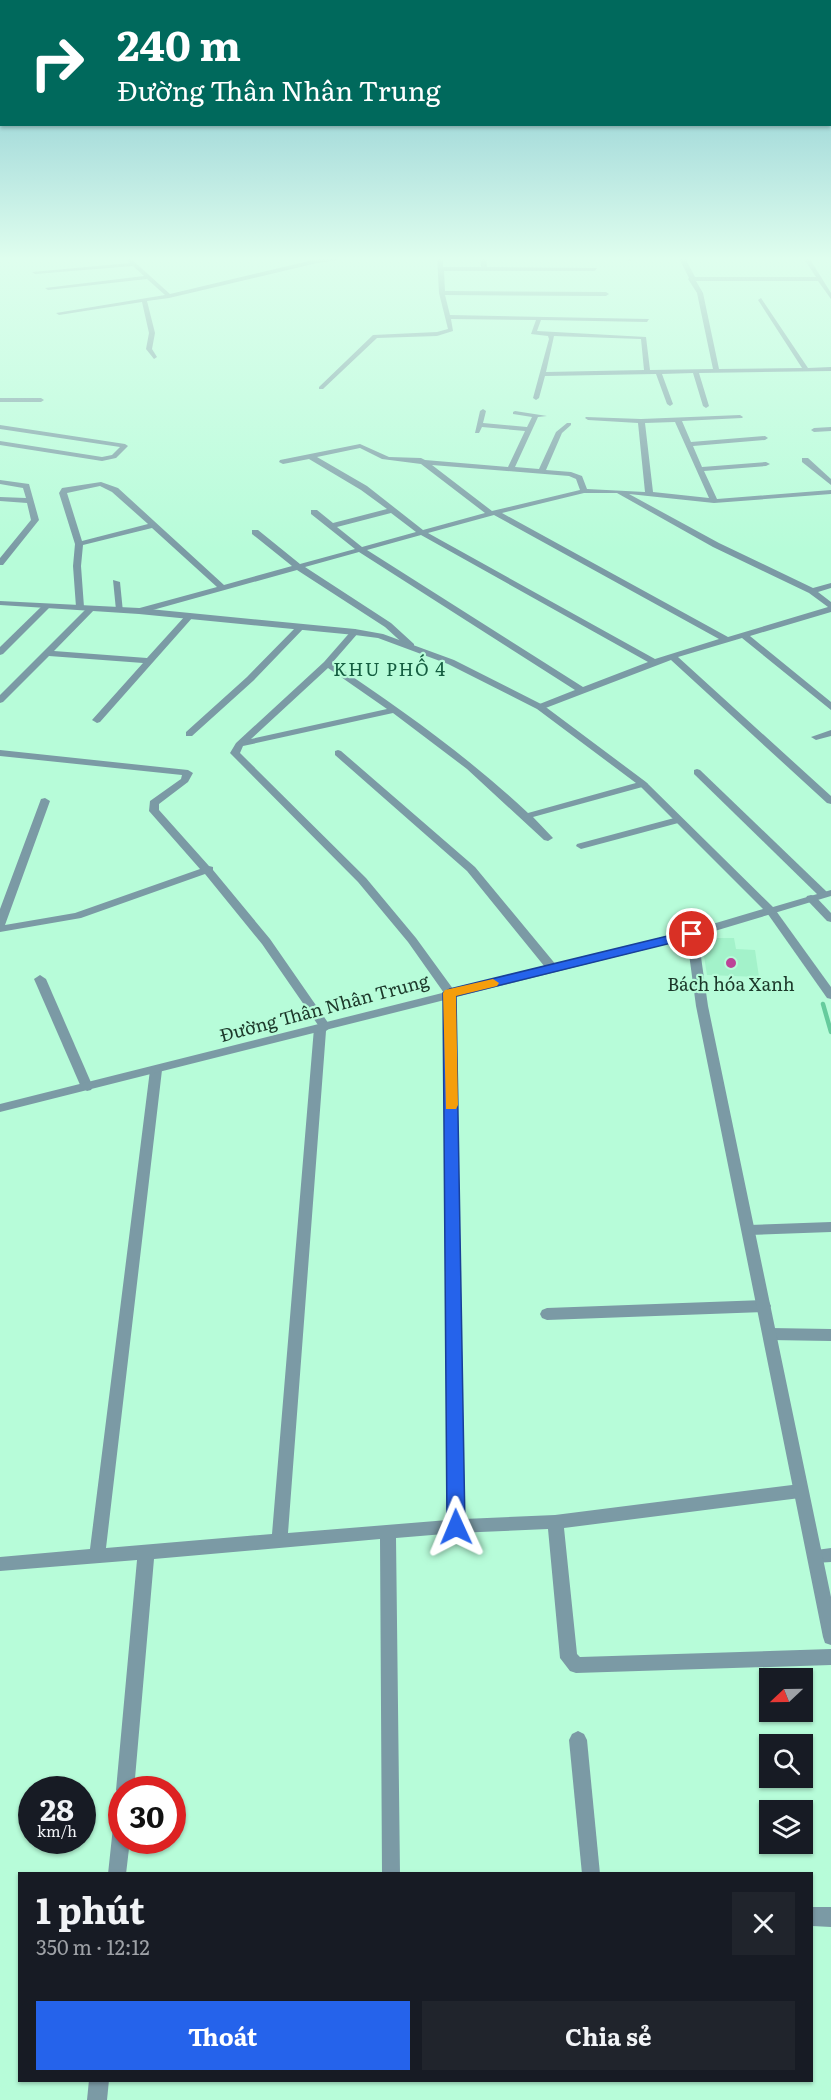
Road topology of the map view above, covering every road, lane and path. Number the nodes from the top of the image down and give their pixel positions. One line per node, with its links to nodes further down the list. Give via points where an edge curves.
1 (152, 354): 7 (street)
2 (356, 354): 15 (street)
3 (548, 354): 14 (street)
4 (645, 354): 12 (street)
5 (713, 354): 10 (street)
6 (796, 354): 8 (street)
7 (154, 357)
8 (806, 369): 9 (street); 10 (street)
9 (831, 369)
10 (716, 370): 11 (street)
11 (695, 371): 13 (street); 20 (street)
12 (647, 372): 13 (street); 14 (street)
13 (658, 372): 19 (street)
14 (544, 374): 16 (street)
15 (321, 388)
16 (536, 398)
17 (0, 400): 18 (street)
18 (41, 400)
19 (670, 404)
20 (706, 406)
21 (483, 411): 29 (street, via 478,429)
22 (515, 413): 29 (street, via 540,416)
23 (740, 417): 26 (street)
24 (588, 418): 25 (street)
25 (641, 421): 26 (street); 48 (street)
26 (678, 421): 34 (street)
27 (569, 424): 42 (street, via 559,432)
28 (0, 427): 33 (street, via 125,446 114,457 102,459)
29 (529, 429): 40 (street)
30 (831, 429): 31 (street)
31 (814, 430)
32 (765, 438): 34 (street)
33 (0, 443)
34 (690, 444): 41 (street)
35 (310, 456): 36 (street, via 360,446 383,458); 38 (street); 52 (street)
36 (421, 460): 40 (street); 54 (street)
37 (805, 460): 44 (street)
38 (283, 462)
39 (766, 464): 41 (street)
40 (512, 468): 42 (street)
41 (702, 469): 51 (street)
42 (542, 471): 45 (street, via 576,476)
43 (0, 482): 50 (street, via 26,486)
44 (831, 483)
45 (584, 491): 46 (street); 54 (street)
46 (617, 491): 48 (street); 66 (street)
47 (831, 492): 51 (street)
48 (649, 494): 51 (street)
49 (0, 499): 50 (street)
50 (31, 501): 61 (street, via 35,520)
51 (714, 501)
52 (393, 510): 56 (street); 58 (street)
53 (314, 512): 56 (street)
54 (493, 512): 58 (street); 78 (street)
55 (154, 525): 59 (street); 59 (street, via 108,485 64,490); 65 (street)
56 (331, 526): 60 (street)
57 (255, 532): 62 (street)
58 (422, 532): 60 (street); 84 (street)
59 (79, 544): 69 (street)
60 (361, 550): 62 (street); 86 (street)
61 (0, 564)
62 (300, 568): 65 (street); 79 (street, via 388,625)
63 (116, 582): 72 (street)
64 (831, 585): 66 (street)
65 (224, 588): 73 (street)
66 (812, 591): 71 (street)
67 (0, 603): 68 (street)
68 (47, 606): 69 (street); 80 (street)
69 (80, 608): 70 (street)
70 (92, 608): 72 (street); 81 (street)
71 (831, 608): 77 (street)
72 (120, 610): 73 (street)
73 (139, 611): 74 (street)
74 (189, 616): 75 (street); 83 (street)
75 (301, 627): 76 (street); 93 (street)
76 (355, 632): 79 (street); 85 (street)
77 (744, 635): 78 (street); 89 (street)
78 (727, 640): 82 (street)
79 (411, 646): 88 (street)
80 (0, 652)
81 (47, 653): 83 (street); 87 (street)
82 (672, 656): 84 (street); 101 (street)
83 (150, 661): 91 (street)
84 (655, 663): 86 (street)
85 (327, 664): 90 (street); 95 (street)
86 (583, 691): 88 (street)
87 (0, 700)
88 (540, 707): 99 (street)
89 (831, 707)
90 (396, 710): 95 (street); 102 (street)
91 (97, 720)
92 (831, 733): 94 (street)
93 (189, 734)
94 (816, 737)
95 (239, 745): 116 (street, via 236,756 362,880)
96 (0, 753): 106 (street, via 186,771 185,780 154,803 154,811)
97 (338, 753): 114 (street, via 471,869)
98 (697, 772): 107 (street)
99 (643, 784): 102 (street); 103 (street)
100 (45, 801): 111 (street)
101 (831, 801)
102 (527, 816): 104 (street)
103 (678, 820): 105 (street); 109 (street)
104 (548, 838)
105 (581, 846)
106 (208, 869): 112 (street, via 77,916); 118 (street, via 269,943)
107 (827, 893): 108 (street, Đường Thân Nhân Trung)
108 (811, 898): 109 (street, Đường Thân Nhân Trung); 110 (street)
109 (770, 910): 113 (street, Đường Thân Nhân Trung); 117 (street)
110 (831, 919)
111 (0, 924)
112 (0, 929)
113 (692, 934): 114 (street, Đường Thân Nhân Trung); 123 (street, via 702,1006)
114 (553, 969): 116 (street, Đường Thân Nhân Trung)
115 (40, 979): 120 (street)
116 (450, 993): 118 (street, Đường Thân Nhân Trung); 130 (street)
117 (831, 995)
118 (322, 1027): 119 (street, Đường Thân Nhân Trung); 132 (street)
119 (156, 1070): 120 (street, Đường Thân Nhân Trung); 135 (street)
120 (87, 1087): 121 (street, Đường Thân Nhân Trung)
121 (0, 1108)
122 (831, 1227): 123 (street)
123 (748, 1230): 124 (street)
124 (764, 1306): 125 (street); 126 (street)
125 (547, 1314)
126 (770, 1334): 127 (street); 128 (street)
127 (831, 1335)
128 (800, 1491): 129 (street); 134 (street)
129 (555, 1522): 130 (street); 138 (street, via 568,1658 576,1665)
130 (456, 1527): 131 (street)
131 (388, 1533): 132 (street); 143 (street)
132 (279, 1541): 133 (street)
133 (146, 1552): 135 (street); 140 (street)
134 (823, 1556): 137 (street)
135 (97, 1557): 136 (street)
136 (0, 1564)
137 (830, 1629)
138 (831, 1657)
139 (578, 1740): 144 (street)
140 (126, 1776)
141 (119, 1854): 142 (street)
142 (117, 1872)
143 (391, 1872)
144 (591, 1872)
145 (813, 1917): 146 (street)
146 (831, 1917)
147 (99, 2082): 148 (street)
148 (97, 2100)

